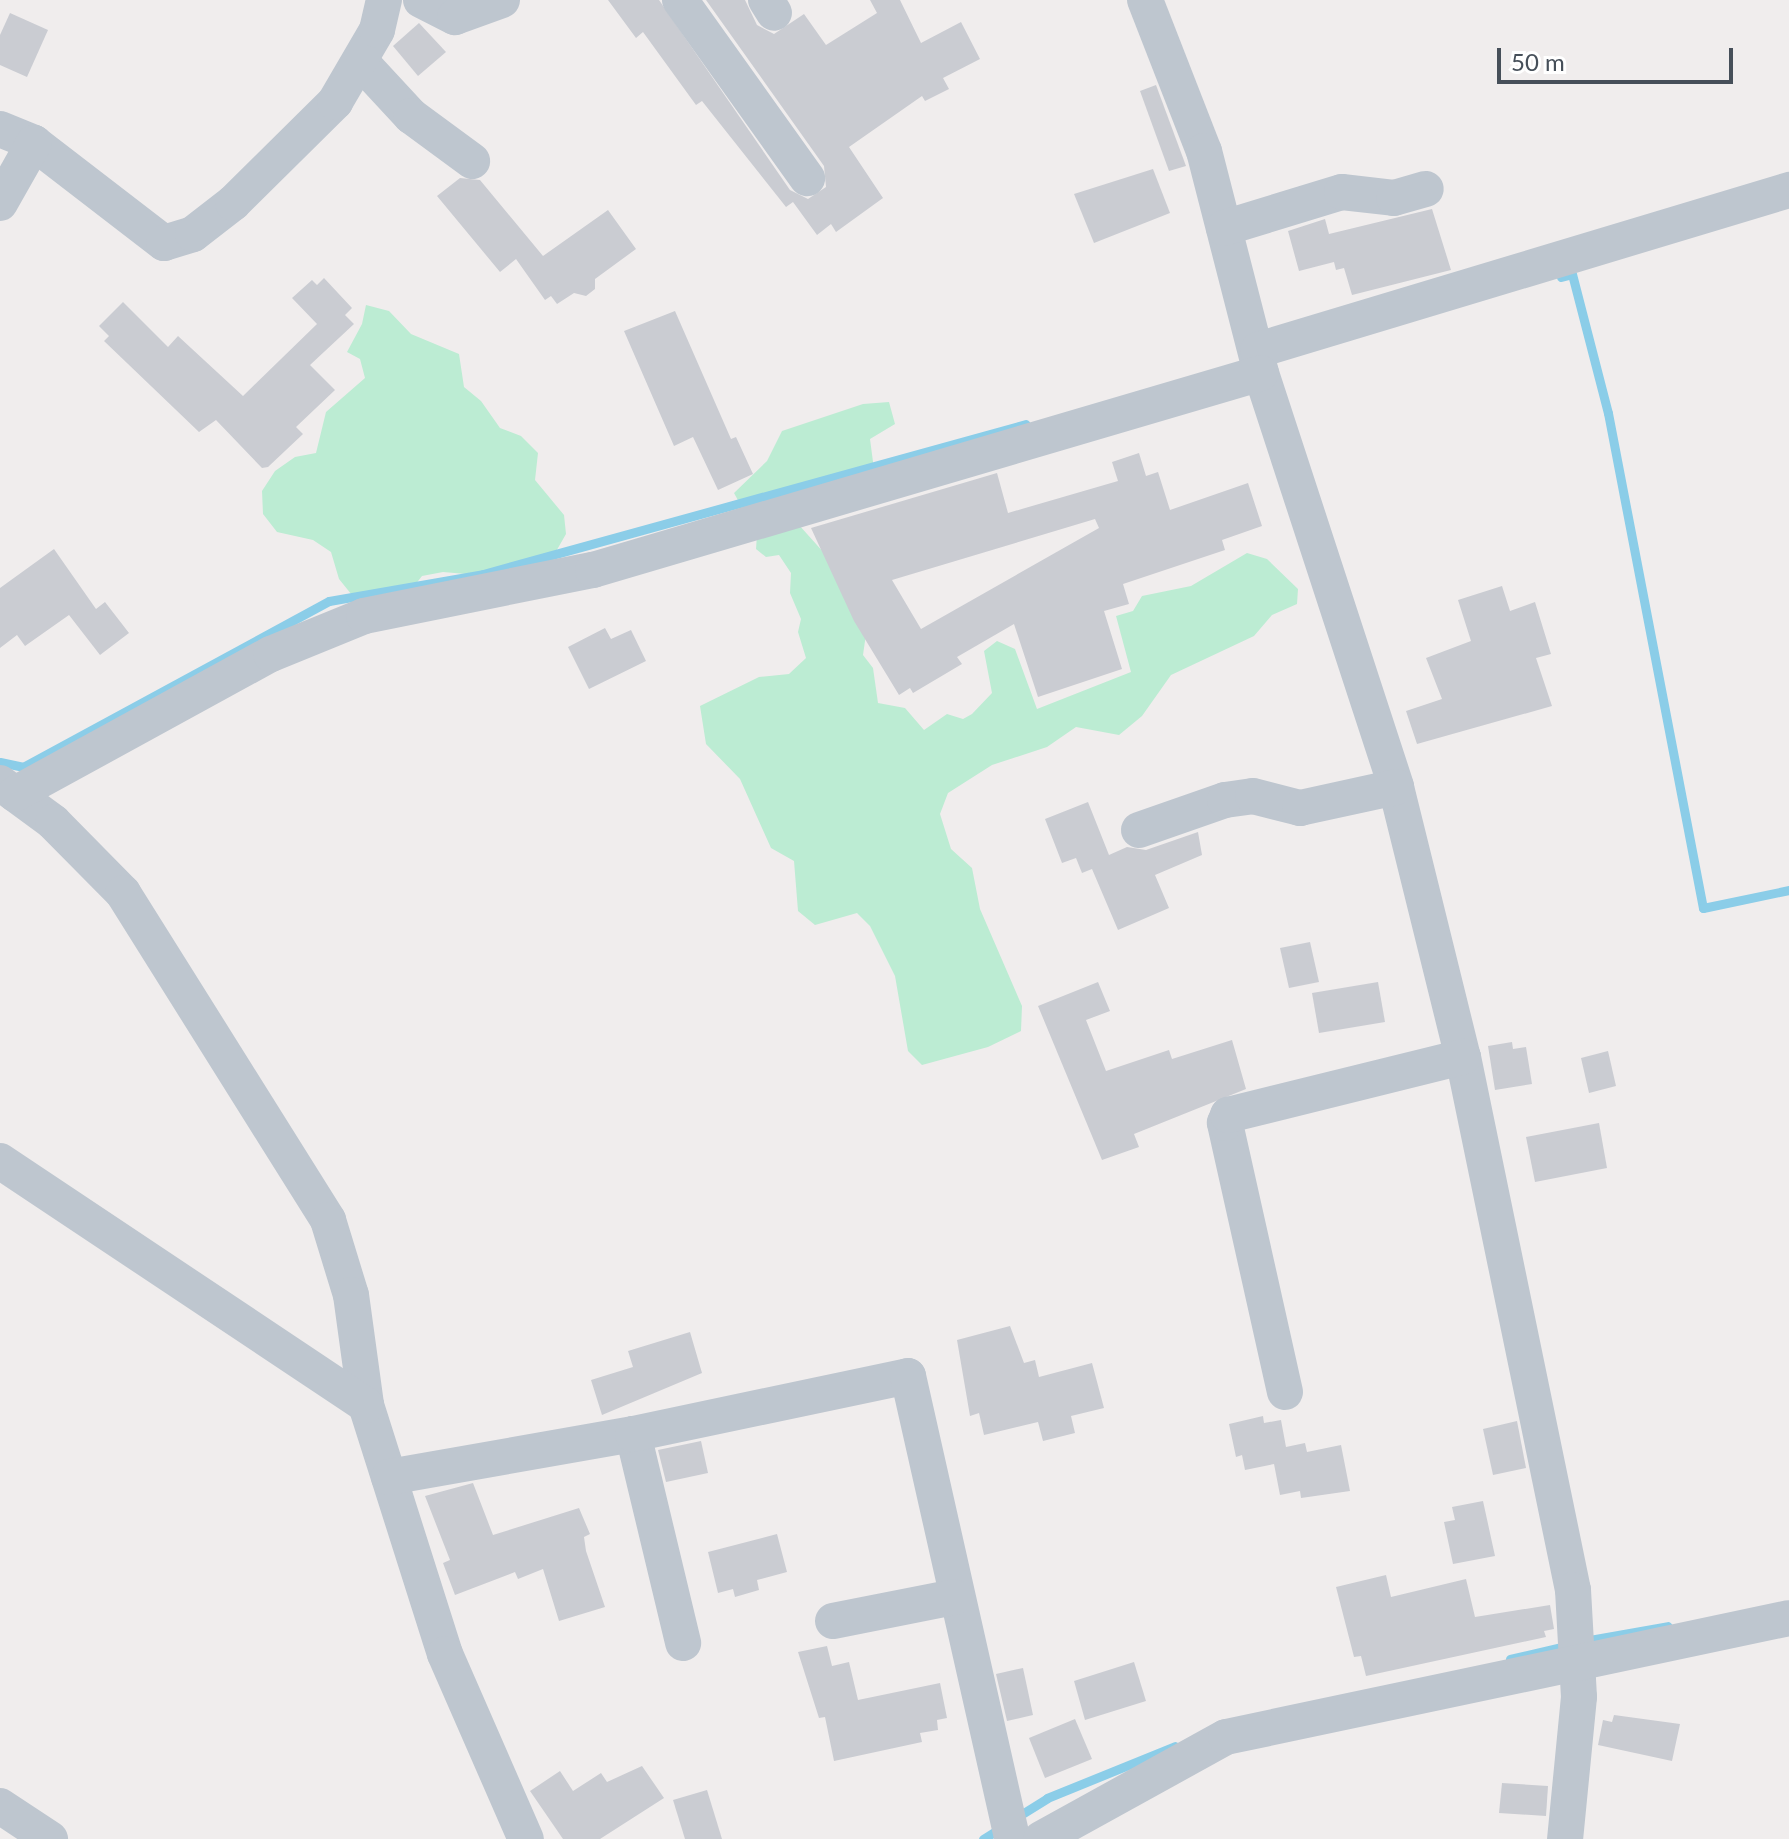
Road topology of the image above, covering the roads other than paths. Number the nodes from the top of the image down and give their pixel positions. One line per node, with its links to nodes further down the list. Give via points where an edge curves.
1 (384, 0): 6 (street, via 377,30)
2 (421, 0): 3 (street, via 455,17)
3 (502, 0)
4 (680, 0): 10 (street)
5 (1145, 0): 14 (street, via 1204,151)
6 (360, 61): 8 (street, via 335,102 233,203 193,234 164,243); 9 (street, via 411,116)
7 (0, 129): 8 (street)
8 (34, 143): 13 (street)
9 (472, 161)
10 (807, 178)
11 (1426, 189): 14 (street, via 1394,198 1342,192)
12 (1789, 190): 15 (street)
13 (0, 203)
14 (1224, 228): 15 (street)
15 (1260, 362): 16 (street); 17 (street, via 593,570 364,616 271,654)
16 (1396, 787): 18 (street, via 1300,808 1253,796 1225,800); 19 (street)
17 (7, 788): 22 (street, via 53,822 123,893 328,1220 351,1295)
18 (1139, 830)
19 (1463, 1057): 21 (street, via 1228,1115 1225,1123); 29 (street, via 1560,1517 1573,1590)
20 (0, 1161): 22 (street)
21 (1285, 1392)
22 (366, 1405): 24 (street)
23 (633, 1434): 24 (street); 25 (street, via 908,1376); 28 (street)
24 (389, 1477): 32 (street, via 445,1654)
25 (954, 1597): 27 (street); 33 (street)
26 (1789, 1618): 29 (street)
27 (833, 1621)
28 (683, 1643)
29 (1577, 1660): 34 (street, via 1226,1737); 35 (street, via 1579,1697)
30 (0, 1806): 31 (street)
31 (50, 1839)
32 (526, 1839)
33 (1012, 1839)
34 (1041, 1839)
35 (1565, 1839)

